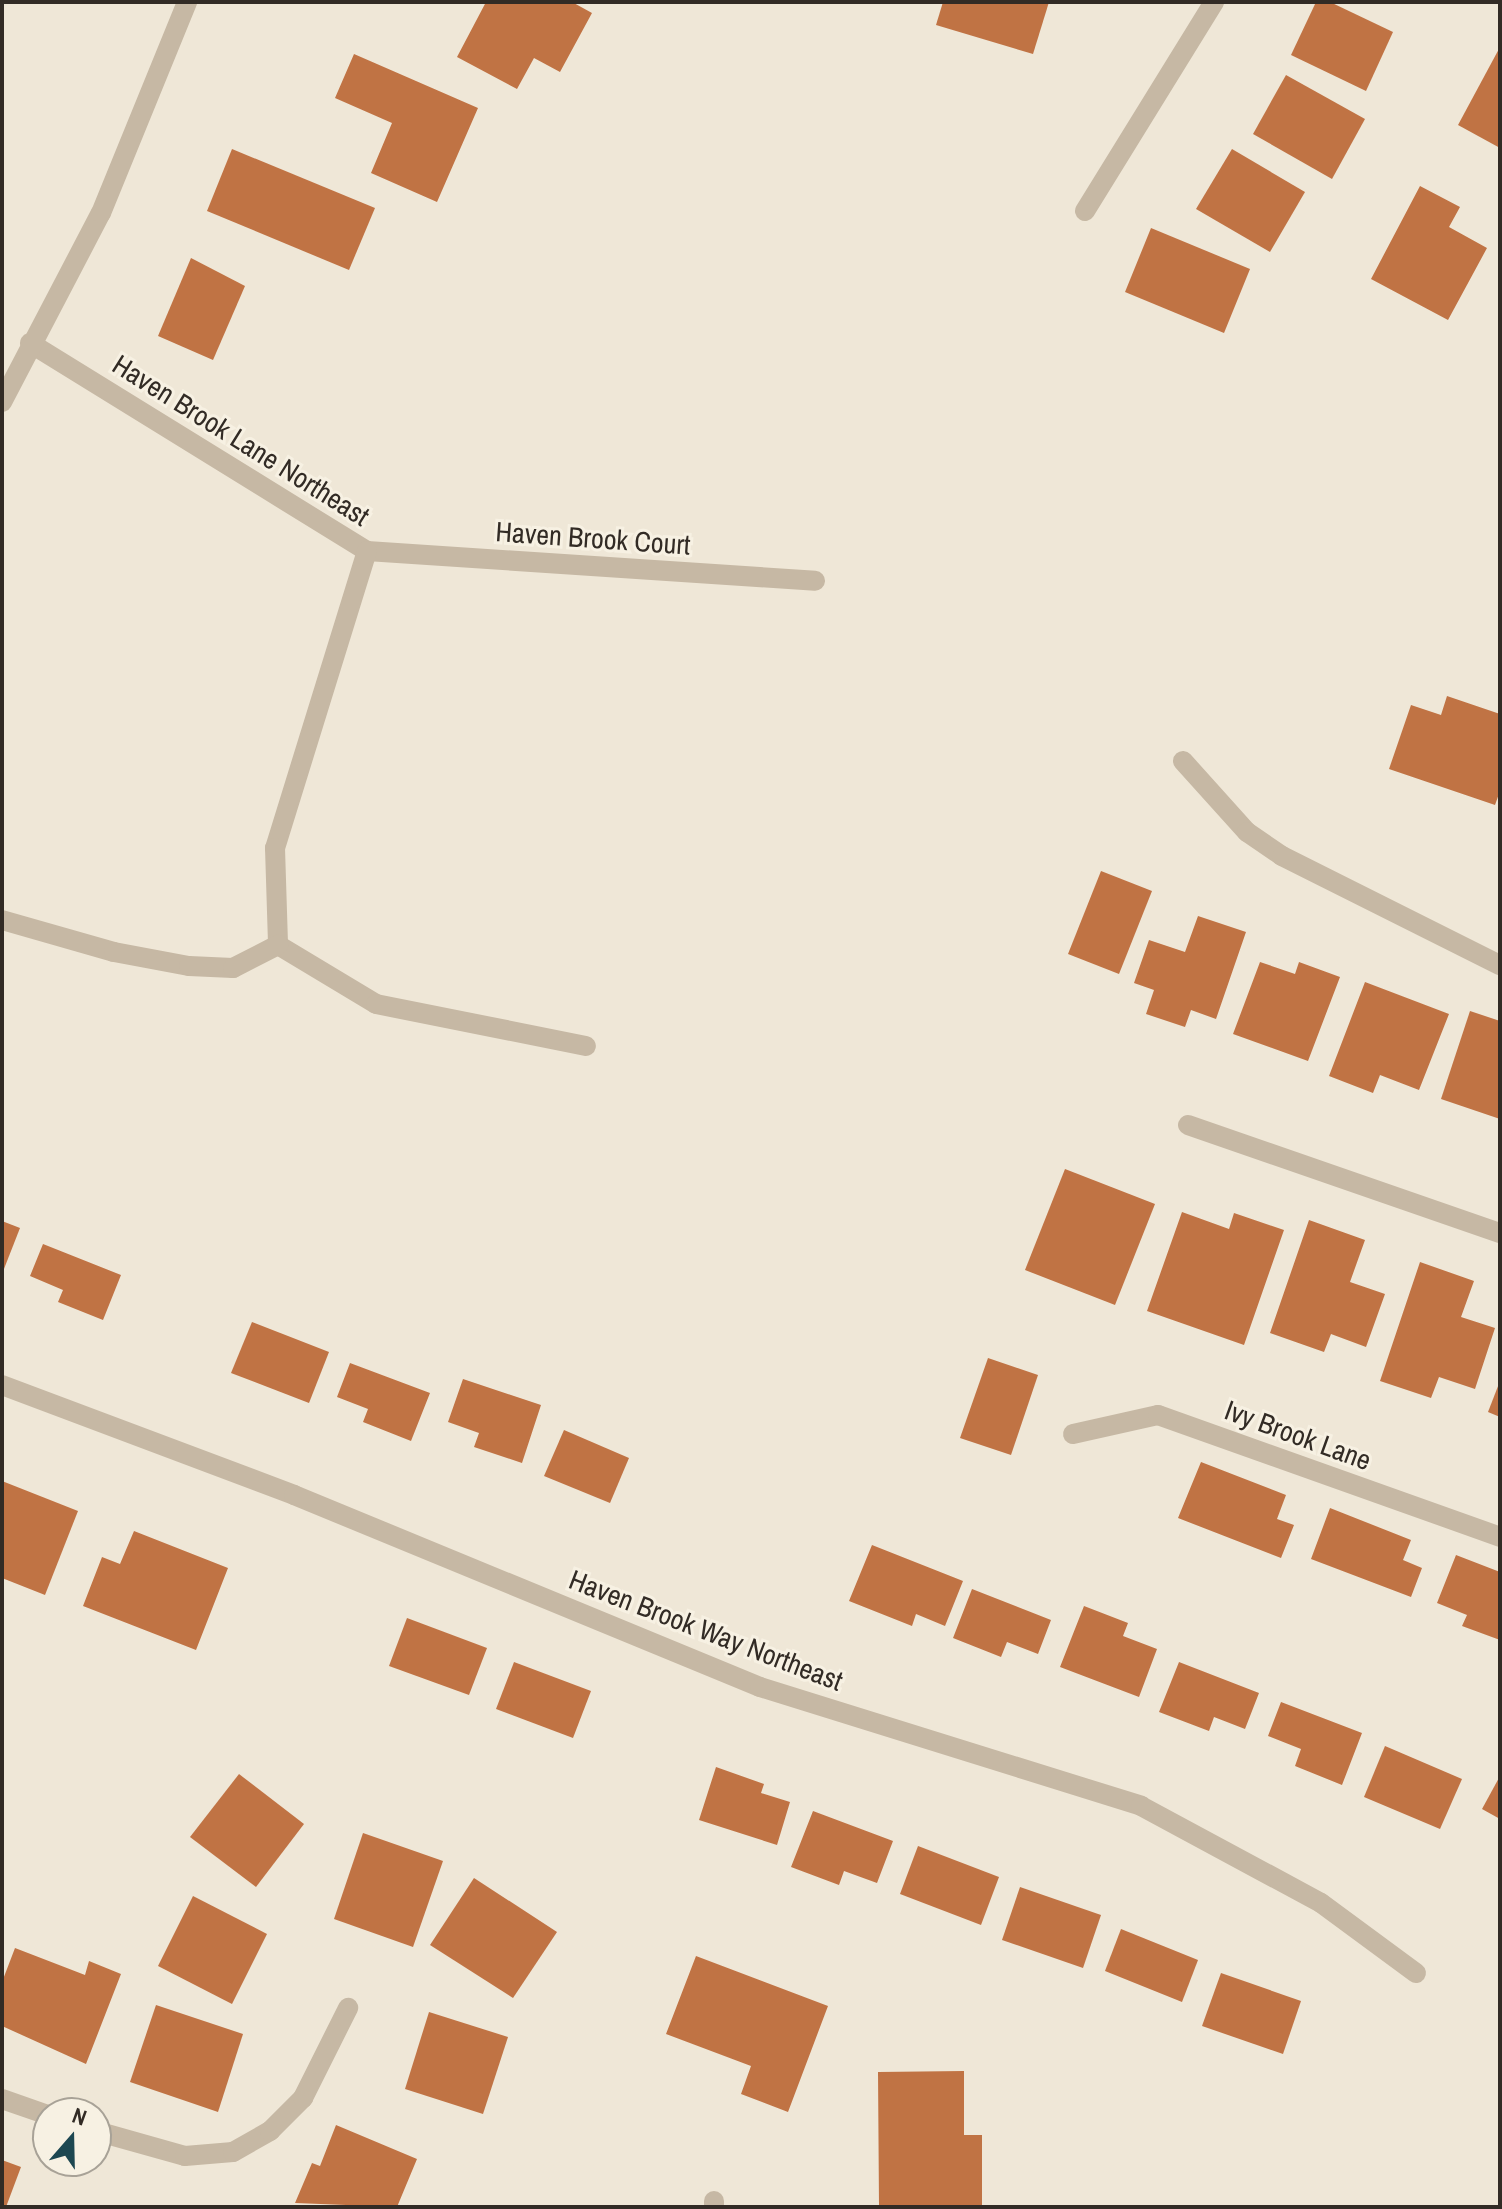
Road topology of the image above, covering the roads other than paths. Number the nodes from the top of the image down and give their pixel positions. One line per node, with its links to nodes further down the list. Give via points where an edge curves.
1 (187, 2): 4 (street, via 101,213)
2 (1214, 2): 3 (street)
3 (1085, 211)
4 (30, 343): 5 (street); 6 (street, Haven Brook Lane Northeast)
5 (2, 402)
6 (367, 551): 7 (street, Haven Brook Court); 10 (street, Haven Brook Lane Northeast, via 275,848)
7 (815, 581)
8 (1183, 761): 11 (street, via 1247,832 1282,856)
9 (2, 920): 10 (street, via 114,952 189,966 233,968)
10 (278, 945): 12 (street, via 376,1004)
11 (1500, 965)
12 (586, 1046)
13 (1188, 1125): 14 (street)
14 (1500, 1233)
15 (2, 1385): 18 (street, Haven Brook Way Northeast, via 294,1495 760,1687 1141,1806 1321,1903)
16 (1073, 1434): 17 (street, Ivy Brook Lane, via 1158,1415)
17 (1500, 1537)
18 (1416, 1973)
19 (348, 2008): 22 (street, via 303,2098 270,2131 233,2152 185,2156)
20 (2, 2099): 21 (street)
21 (32, 2109)
22 (112, 2135)

